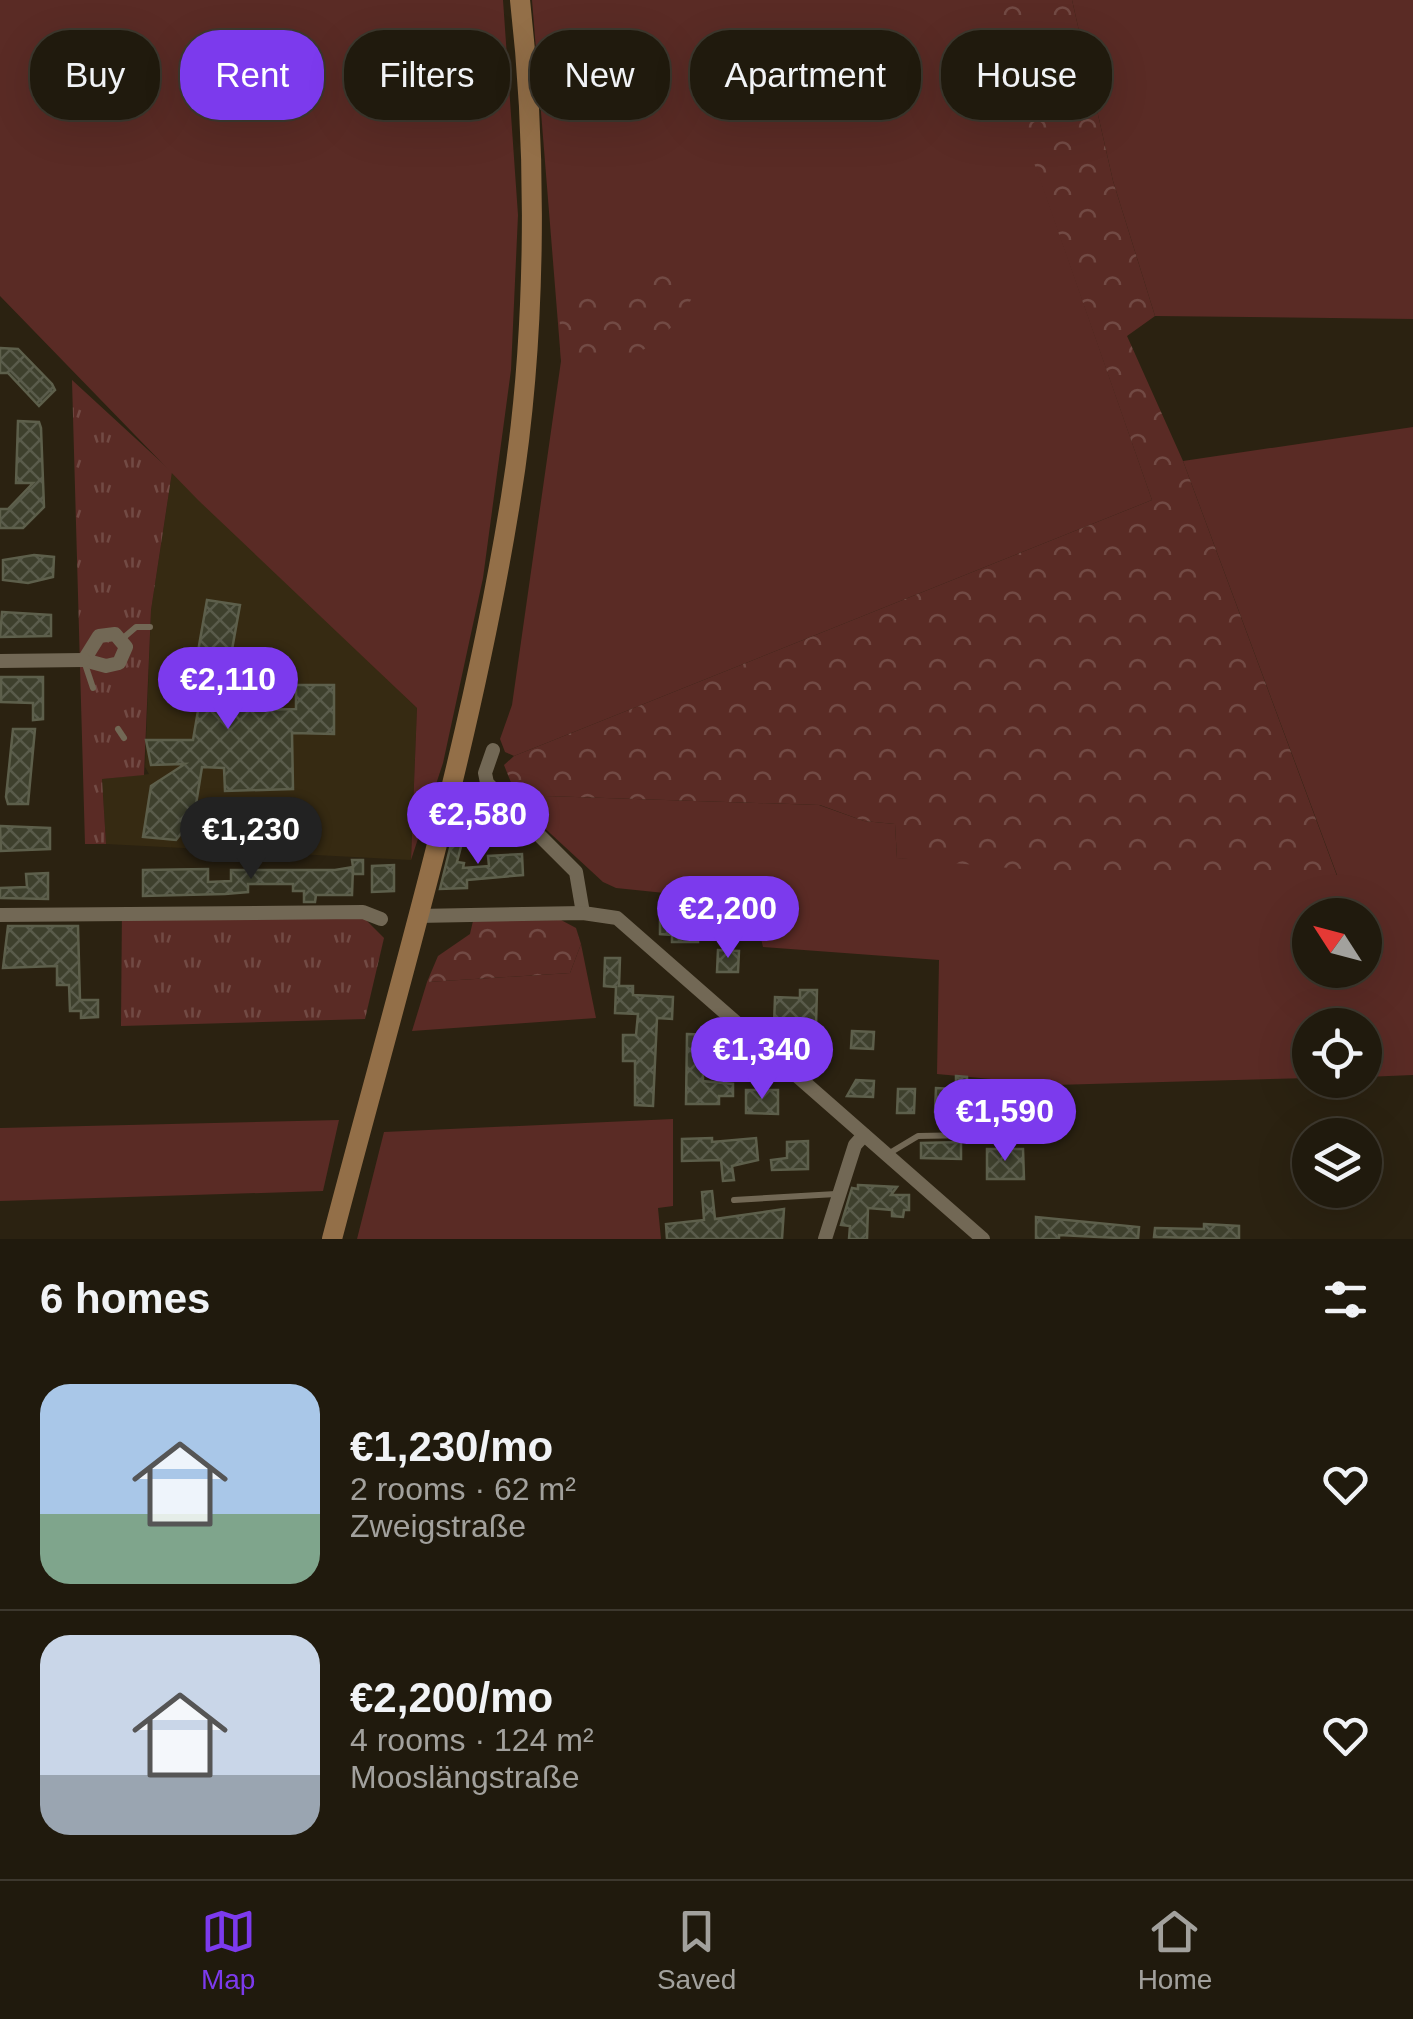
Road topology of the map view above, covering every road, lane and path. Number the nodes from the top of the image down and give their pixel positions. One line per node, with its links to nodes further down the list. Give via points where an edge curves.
1 (520, 0): 12 (street, via 530,154 525,380 512,496 477,678)
2 (150, 627): 3 (lane, via 136,627)
3 (122, 639): 4 (street, via 101,634); 4 (street, via 126,653 117,664)
4 (84, 660): 5 (street); 6 (lane)
5 (0, 661)
6 (93, 688)
7 (118, 728): 8 (lane)
8 (124, 738)
9 (493, 750): 10 (street, via 488,783 576,872)
10 (583, 913): 12 (street); 14 (street, via 629,926)
11 (0, 915): 13 (street, via 363,912)
12 (417, 916): 19 (street)
13 (381, 919)
14 (864, 1135): 16 (street); 17 (street)
15 (972, 1136): 16 (lane, via 918,1136)
16 (886, 1155): 21 (street)
17 (837, 1194): 18 (lane); 20 (street)
18 (734, 1200)
19 (332, 1239)
20 (825, 1239)
21 (982, 1239)

